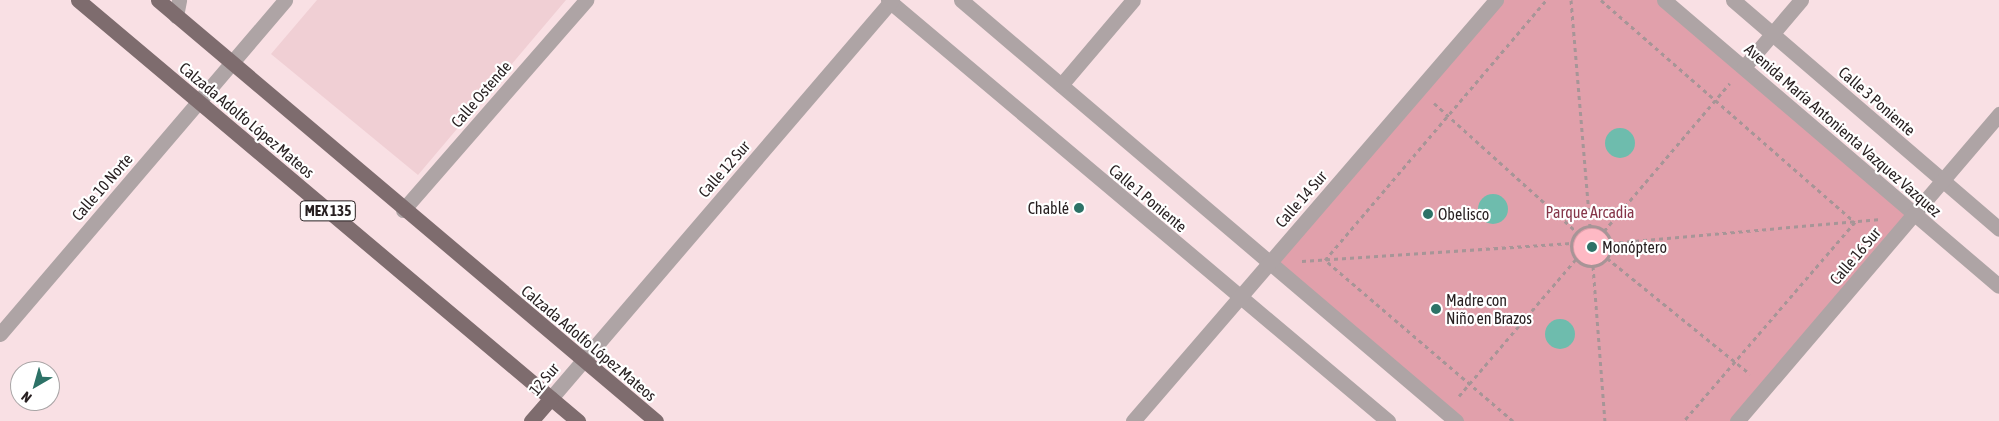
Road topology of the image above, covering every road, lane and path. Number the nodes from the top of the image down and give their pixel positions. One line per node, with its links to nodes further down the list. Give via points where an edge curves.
1 (78, 0): 23 (main road, Calzada Adolfo López Mateos / MEX 135)
2 (158, 0): 16 (main road, Calzada Adolfo López Mateos / MEX 135)
3 (179, 0): 16 (street)
4 (285, 0): 18 (street, Calle 10 Norte)
5 (586, 0): 27 (street, Calle Ostende)
6 (961, 0): 20 (street, Calle 1 Poniente)
7 (1132, 0): 20 (street)
8 (1496, 0): 21 (street, Calle 14 Sur)
9 (1546, 0): 25 (path)
10 (1572, 0): 30 (path)
11 (1601, 0): 22 (path)
12 (1664, 0): 19 (street, Avenida María Antonienta Vazquez Vazquez)
13 (1733, 0): 17 (street, Calle 3 Poniente)
14 (1801, 0): 17 (street)
15 (890, 1): 42 (street, Calle 1 Poniente); 44 (street, Calle 12 Sur)
16 (176, 16): 18 (main road, Calzada Adolfo López Mateos / MEX 135)
17 (1772, 34): 19 (street); 26 (street, Calle 3 Poniente)
18 (230, 63): 23 (street, Calle 10 Norte); 27 (main road, Calzada Adolfo López Mateos / MEX 135)
19 (1744, 67): 22 (path); 28 (street, Avenida María Antonienta Vazquez Vazquez)
20 (1062, 85): 39 (street, Calle 1 Poniente)
21 (1418, 89): 25 (path); 39 (street, Calle 14 Sur)
22 (1715, 100): 29 (path); 32 (path)
23 (198, 101): 43 (street, Calle 10 Norte); 48 (main road, Calzada Adolfo López Mateos / MEX 135)
24 (1999, 114): 26 (street, Calle 16 Sur)
25 (1448, 115): 33 (path); 38 (path)
26 (1943, 181): 28 (street, Calle 16 Sur); 31 (street, Calle 3 Poniente)
27 (403, 210): 44 (main road, Calzada Adolfo López Mateos / MEX 135)
28 (1914, 214): 29 (path); 41 (street, Avenida María Antonienta Vazquez Vazquez); 47 (street, Calle 16 Sur)
29 (1855, 222): 35 (path); 45 (path)
30 (1590, 226): 32 (path); 33 (path)
31 (1999, 229)
32 (1604, 231): 35 (path)
33 (1577, 232): 34 (path)
34 (1571, 243): 37 (path); 38 (path)
35 (1611, 243): 36 (path)
36 (1607, 258): 40 (path); 45 (path)
37 (1576, 259): 40 (path); 46 (path)
38 (1325, 260): 39 (path); 46 (path)
39 (1269, 262): 42 (street, Calle 14 Sur); 49 (street, Calle 1 Poniente)
40 (1593, 266): 56 (path)
41 (1999, 286)
42 (1238, 298): 53 (street, Calle 14 Sur); 54 (street, Calle 1 Poniente)
43 (0, 334)
44 (583, 360): 48 (street, 12 Sur); 52 (main road, Calzada Adolfo López Mateos / MEX 135)
45 (1735, 362): 47 (path); 57 (path)
46 (1470, 384): 49 (path); 55 (path)
47 (1766, 388): 58 (street, Calle 16 Sur)
48 (551, 398): 50 (main road, 12 Sur); 51 (main road, Calzada Adolfo López Mateos / MEX 135)
49 (1447, 418)
50 (532, 421)
51 (578, 421)
52 (656, 421)
53 (1133, 421)
54 (1388, 421)
55 (1513, 421)
56 (1605, 421)
57 (1684, 421)
58 (1737, 421)

